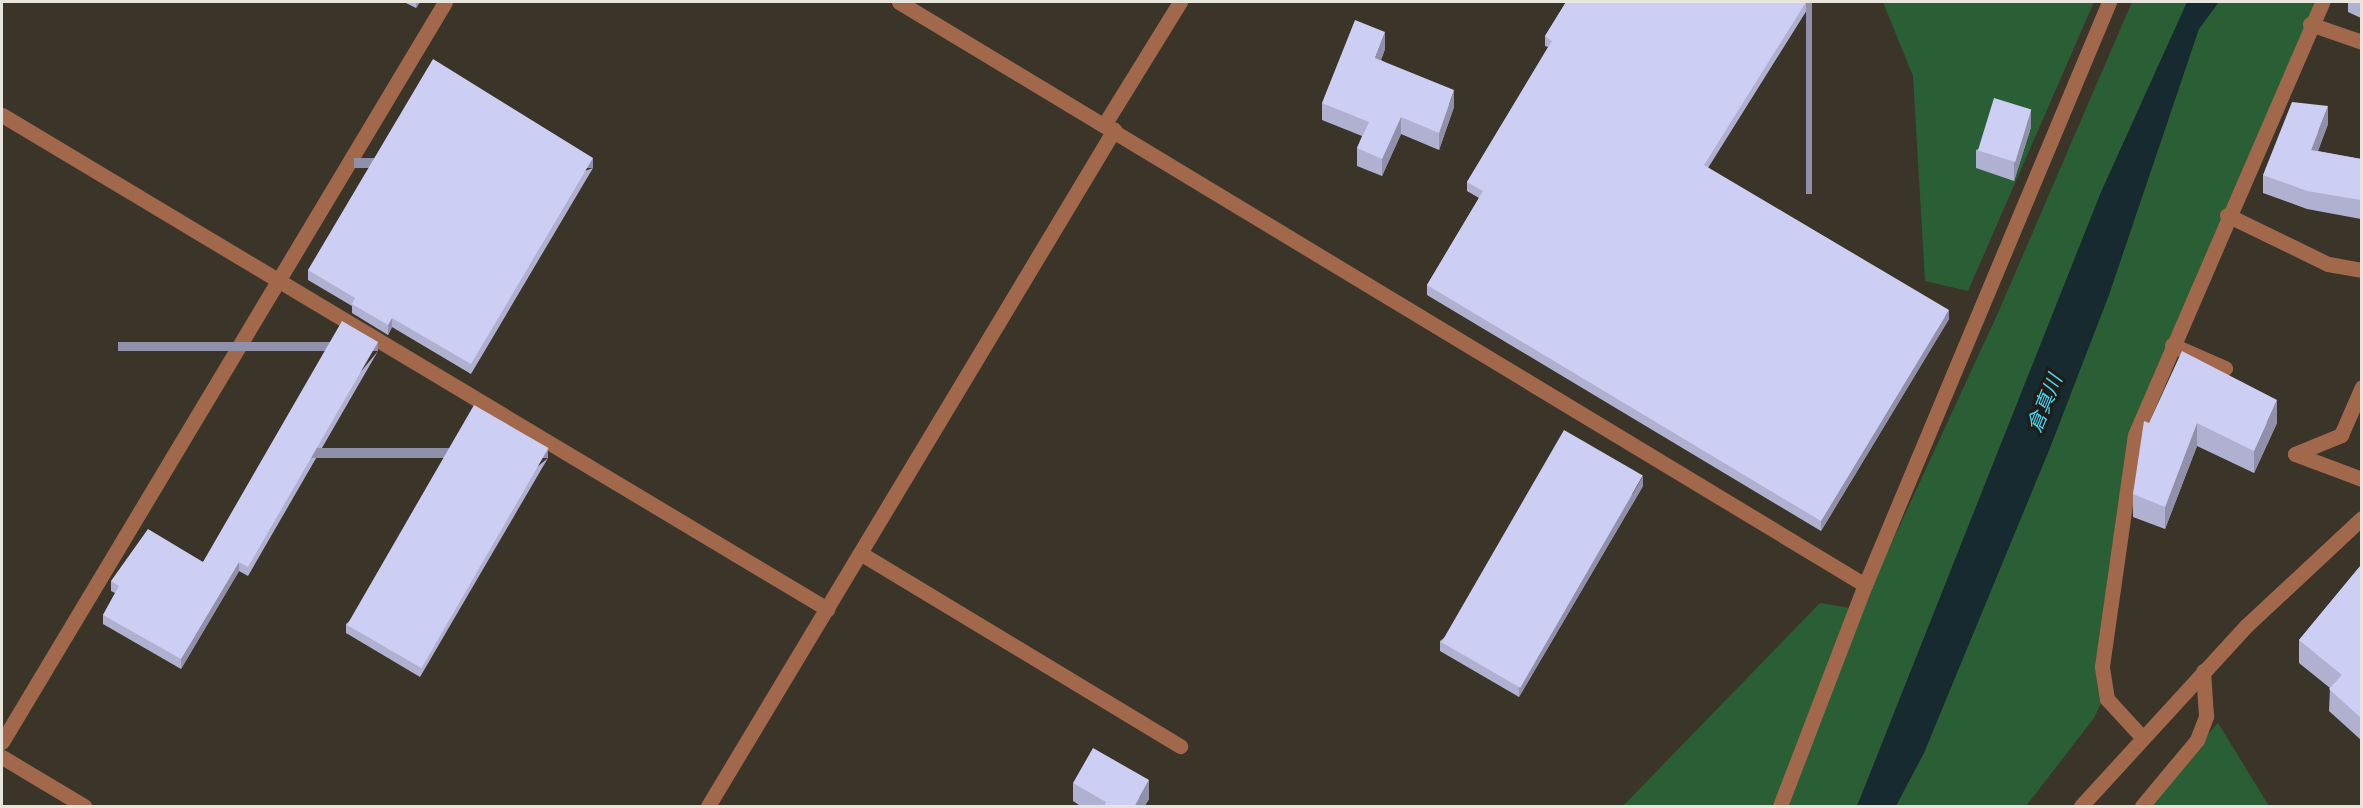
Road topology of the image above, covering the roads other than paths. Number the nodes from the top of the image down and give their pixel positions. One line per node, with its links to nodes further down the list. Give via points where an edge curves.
1 (445, 2): 12 (street)
2 (899, 2): 9 (street)
3 (1180, 2): 9 (street)
4 (2109, 2): 19 (street)
5 (2322, 2): 6 (street)
6 (2310, 24): 7 (street); 10 (street)
7 (2361, 42)
8 (2, 115): 12 (street)
9 (1109, 128): 18 (street); 19 (street)
10 (2227, 215): 11 (street, via 2328,264); 13 (street)
11 (2361, 270)
12 (278, 280): 20 (street); 23 (street)
13 (2172, 345): 14 (street); 22 (street, via 2135,435 2102,666 2107,699)
14 (2225, 368)
15 (2361, 387): 16 (street, via 2341,435 2295,454)
16 (2361, 478)
17 (2361, 518): 21 (street)
18 (860, 553): 20 (street); 24 (street)
19 (1865, 585): 28 (street)
20 (827, 609): 27 (street)
21 (2203, 671): 22 (street); 30 (street, via 2206,716 2197,740)
22 (2141, 736): 29 (street)
23 (2, 742)
24 (1180, 746)
25 (2, 757): 26 (street)
26 (84, 807)
27 (708, 807)
28 (1780, 807)
29 (2081, 807)
30 (2142, 807)

